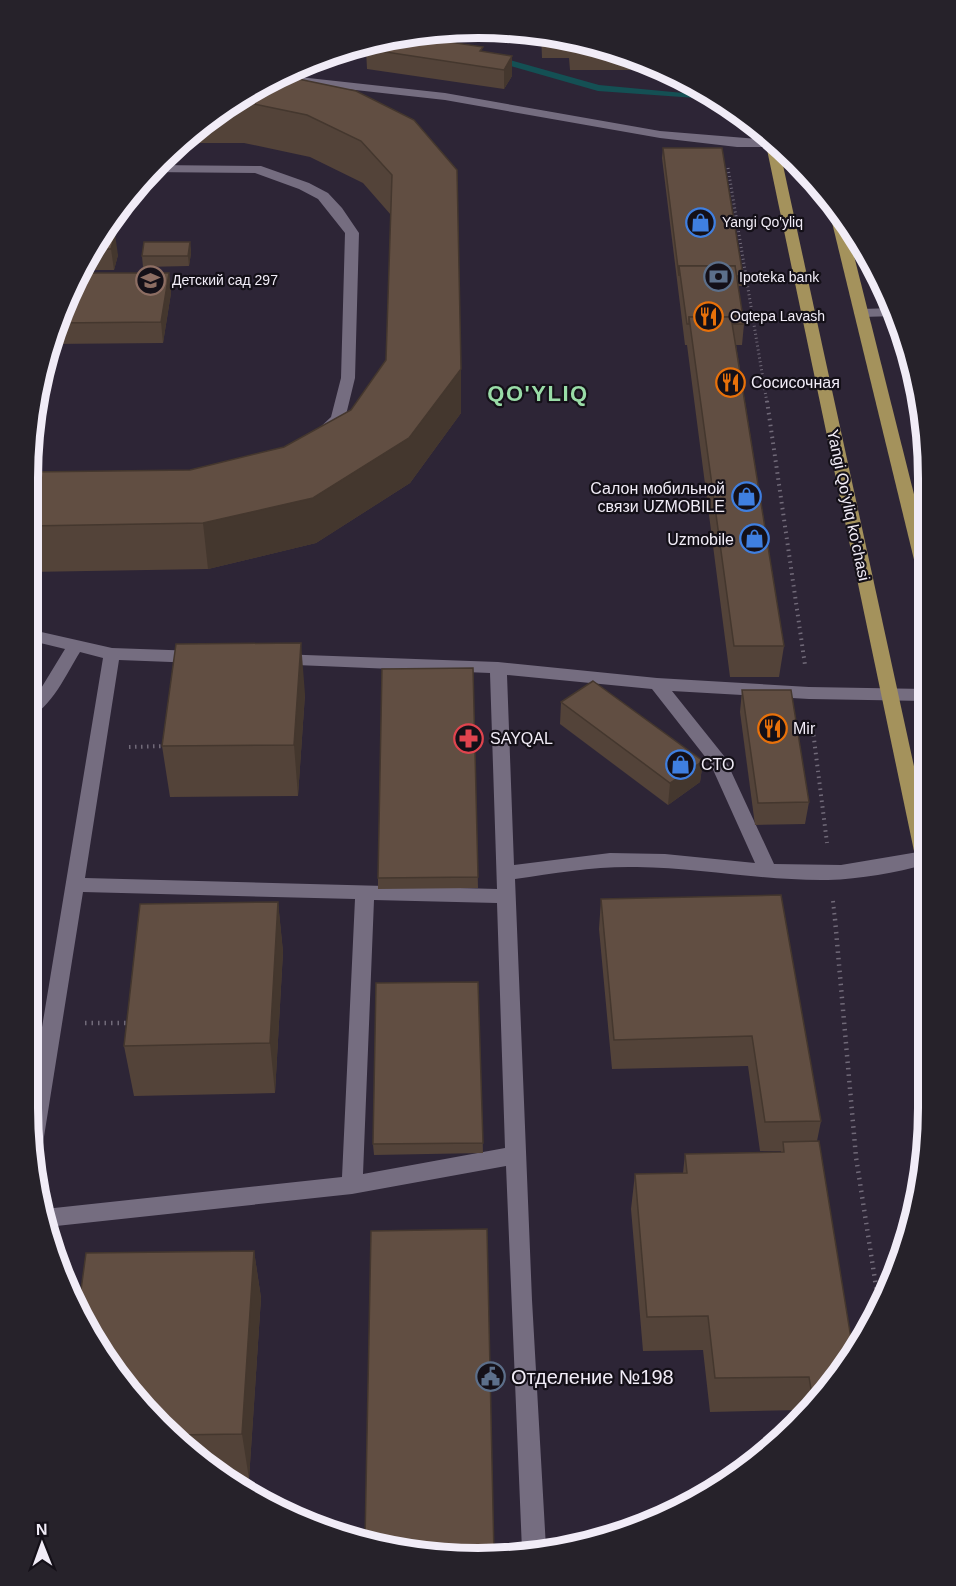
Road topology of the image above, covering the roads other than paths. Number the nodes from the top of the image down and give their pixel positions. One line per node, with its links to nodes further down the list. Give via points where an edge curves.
1 (291, 79): 2 (street, via 468,100 713,142)
2 (763, 143)
3 (775, 154): 17 (main road, Yangi Qo'yliq ko'chasi)
4 (165, 169): 8 (street, via 256,169 323,196 352,233 348,378 338,419)
5 (840, 228): 6 (main road)
6 (861, 312): 7 (street); 9 (main road)
7 (886, 312)
8 (312, 441)
9 (918, 544)
10 (38, 637): 11 (street)
11 (75, 646): 12 (street); 19 (street)
12 (112, 654): 13 (street); 24 (street)
13 (217, 658)
14 (264, 660): 15 (street)
15 (498, 668): 16 (street); 23 (street)
16 (657, 684): 17 (street); 22 (street, via 718,760)
17 (889, 694): 18 (street); 20 (main road, Yangi Qo'yliq ko'chasi)
18 (918, 695)
19 (38, 702)
20 (918, 827)
21 (918, 864): 22 (street, via 830,873)
22 (768, 871): 23 (street, via 690,861 609,860)
23 (506, 873): 26 (street)
24 (75, 885): 25 (street); 27 (street)
25 (365, 893): 26 (street); 29 (street)
26 (506, 896): 28 (street)
27 (38, 1111)
28 (516, 1155): 29 (street); 31 (street)
29 (351, 1185): 30 (street)
30 (52, 1217)
31 (534, 1545)

